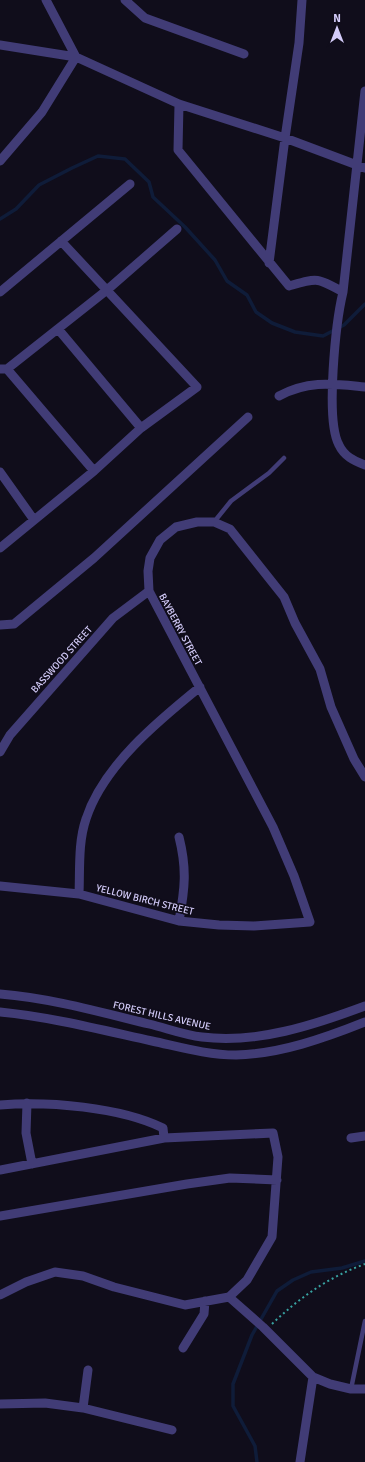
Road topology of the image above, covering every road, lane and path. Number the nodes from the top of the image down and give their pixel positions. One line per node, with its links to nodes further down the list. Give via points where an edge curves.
1 (46, 0): 6 (street)
2 (125, 0): 5 (street, via 145,18)
3 (302, 0): 10 (street, via 299,43)
4 (0, 45): 6 (street)
5 (244, 54)
6 (76, 57): 8 (street); 11 (street, via 42,112)
7 (365, 91): 9 (street)
8 (178, 104): 10 (street); 16 (street, via 178,150)
9 (364, 107): 12 (street)
10 (284, 138): 12 (street); 16 (street)
11 (0, 161)
12 (361, 167): 19 (street)
13 (130, 184): 15 (street)
14 (177, 229): 17 (street)
15 (61, 241): 17 (street); 18 (street)
16 (269, 263): 19 (street, via 289,286 316,279)
17 (107, 290): 20 (street); 26 (street, via 197,387)
18 (0, 292)
19 (343, 292): 22 (street)
20 (58, 329): 21 (street); 26 (street)
21 (3, 369): 29 (street)
22 (333, 384): 23 (street); 24 (street, via 293,388); 28 (street, via 332,420 338,444 346,455 356,462)
23 (365, 386)
24 (279, 396)
25 (248, 417): 35 (street, via 88,563 14,624)
26 (141, 428): 29 (street)
27 (284, 458): 32 (lane, via 231,501)
28 (365, 464)
29 (94, 471): 31 (street)
30 (0, 472): 31 (street)
31 (34, 520): 33 (street)
32 (214, 522): 34 (street, BAYBERRY STREET, via 197,522 176,527 160,540 150,558); 38 (street, BAYBERRY STREET, via 230,529 284,597 320,669 331,707 354,759)
33 (0, 548)
34 (149, 591): 36 (street, BAYBERRY STREET); 37 (street, BASSWOOD STREET, via 113,618 10,735)
35 (0, 625)
36 (200, 687): 41 (street, via 162,718 115,768 94,798 85,820 80,848); 43 (street, BAYBERRY STREET, via 273,827)
37 (0, 752)
38 (365, 777)
39 (179, 837): 42 (street, via 185,860 186,879)
40 (0, 886): 41 (street, YELLOW BIRCH STREET)
41 (79, 894): 42 (street, YELLOW BIRCH STREET)
42 (179, 921): 43 (street, YELLOW BIRCH STREET, via 254,926)
43 (310, 922)
44 (0, 994): 45 (street, FOREST HILLS AVENUE, via 97,1011 202,1037 264,1036 326,1020)
45 (365, 1006)
46 (0, 1012): 47 (street, via 93,1028 204,1053 236,1055 273,1051 334,1034)
47 (365, 1022)
48 (27, 1103): 49 (street); 51 (street, via 79,1106 148,1120 163,1128); 53 (street, via 26,1133)
49 (0, 1105)
50 (365, 1136): 52 (street)
51 (164, 1138): 53 (street); 55 (street, via 273,1133 278,1157)
52 (351, 1138)
53 (32, 1164): 54 (street)
54 (0, 1170)
55 (277, 1180): 56 (street, via 230,1178); 59 (street, via 272,1237 247,1280)
56 (0, 1216)
57 (365, 1264): 62 (path, via 320,1284)
58 (0, 1294): 60 (street, via 55,1272 83,1276 114,1287 185,1304)
59 (229, 1297): 60 (street); 62 (street)
60 (205, 1301): 63 (street, via 204,1314)
61 (365, 1321): 66 (lane)
62 (264, 1329): 65 (street)
63 (183, 1348)
64 (88, 1370): 69 (street)
65 (313, 1378): 66 (street); 71 (street)
66 (351, 1389): 67 (street)
67 (365, 1389)
68 (0, 1404): 69 (street, via 45,1403)
69 (83, 1408): 70 (street)
70 (172, 1430)
71 (300, 1462)

